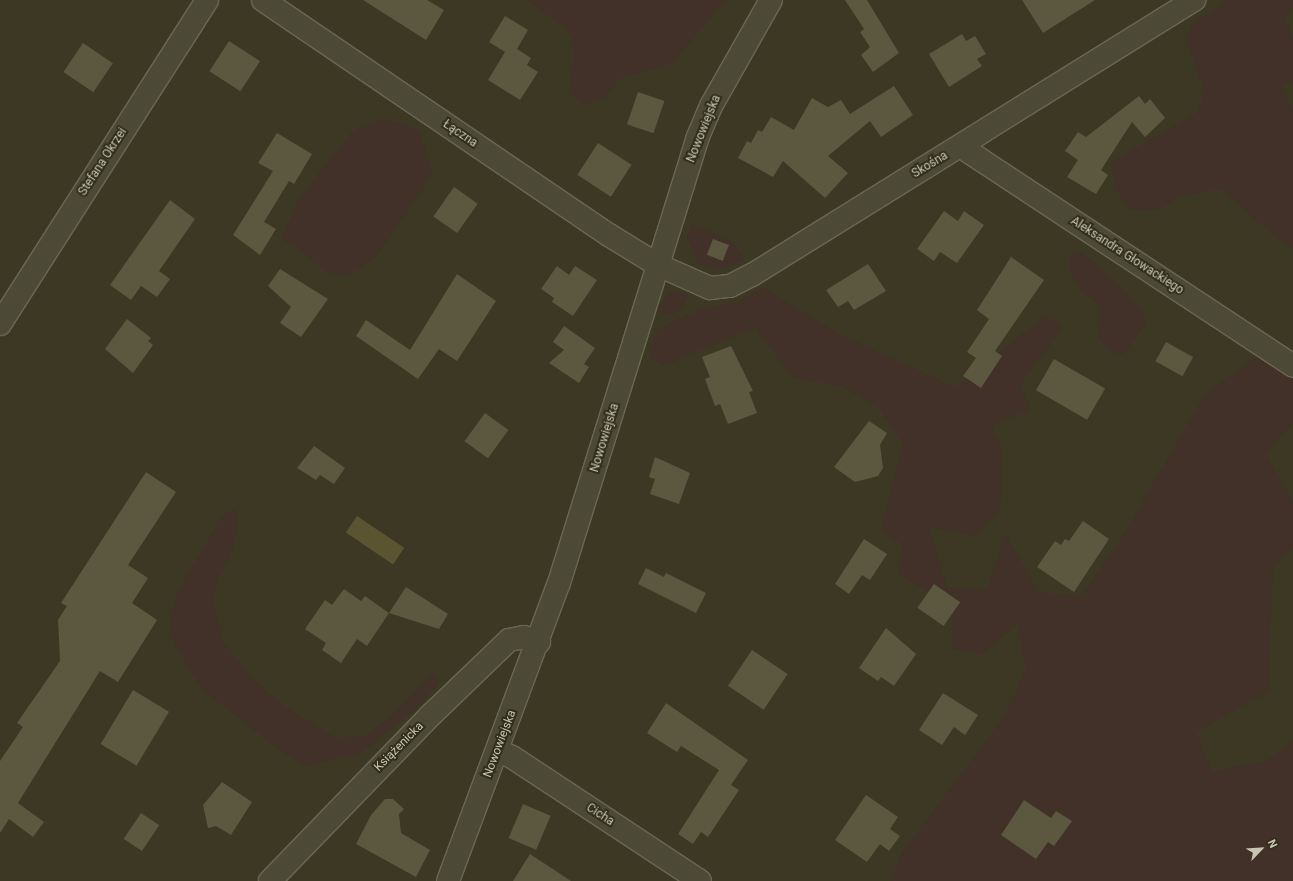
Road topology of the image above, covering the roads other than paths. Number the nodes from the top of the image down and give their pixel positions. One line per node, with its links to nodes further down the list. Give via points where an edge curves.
1 (207, 0): 7 (street, Stefana Okrzei)
2 (263, 0): 6 (street, Łączna)
3 (771, 0): 6 (street, Nowowiejska, via 711,106)
4 (1194, 0): 5 (street, Skośna)
5 (964, 144): 6 (street, Skośna, via 730,286 700,286); 8 (street, Aleksandra Głowackiego, via 969,152)
6 (658, 265): 9 (street, Nowowiejska)
7 (0, 324)
8 (1293, 366)
9 (539, 642): 10 (street, Nowowiejska); 11 (street, Książenicka, via 524,637 509,640 432,714)
10 (498, 751): 12 (street, Nowowiejska); 13 (street, Cicha, via 512,757)
11 (270, 881)
12 (448, 881)
13 (700, 881)

